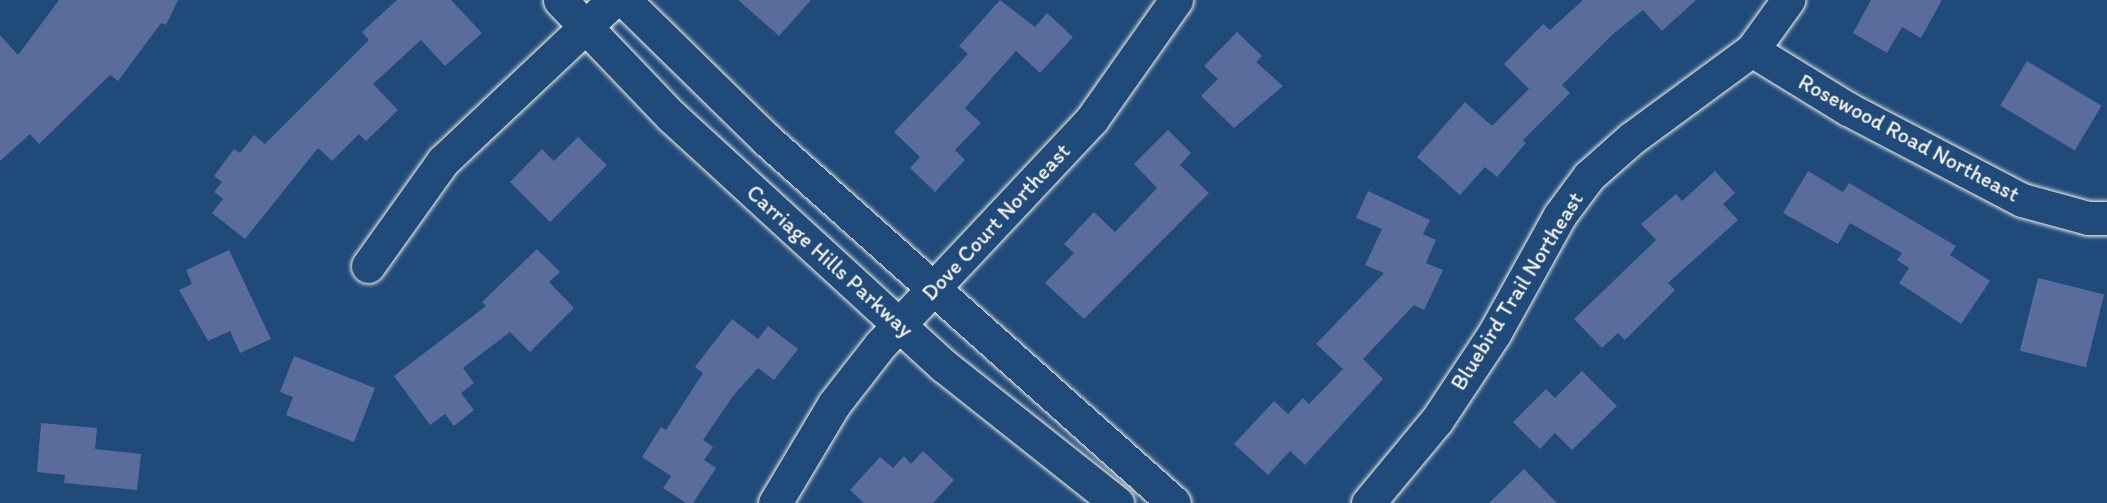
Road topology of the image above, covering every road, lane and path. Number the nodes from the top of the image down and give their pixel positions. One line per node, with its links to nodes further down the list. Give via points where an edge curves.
1 (560, 0): 6 (street, Carriage Hills Parkway)
2 (614, 0): 6 (street)
3 (624, 0): 10 (street, Carriage Hills Parkway, via 767,140)
4 (1176, 0): 10 (street, Dove Court Northeast, via 1092,119)
5 (1788, 0): 7 (street, Bluebird Trail Northeast)
6 (585, 26): 9 (street, via 443,161); 11 (street, Carriage Hills Parkway, via 671,116)
7 (1752, 50): 8 (street, Rosewood Road Northeast, via 1859,115 2022,200 2088,218); 15 (street, Bluebird Trail Northeast, via 1632,138 1589,176 1560,215 1494,334 1437,420)
8 (2107, 218)
9 (368, 266)
10 (933, 291): 11 (street, Dove Court Northeast); 14 (street, Carriage Hills Parkway)
11 (901, 323): 12 (street, Dove Court Northeast, via 834,404); 13 (street, Carriage Hills Parkway, via 944,366)
12 (775, 503)
13 (1117, 503)
14 (1173, 503)
15 (1368, 503)

